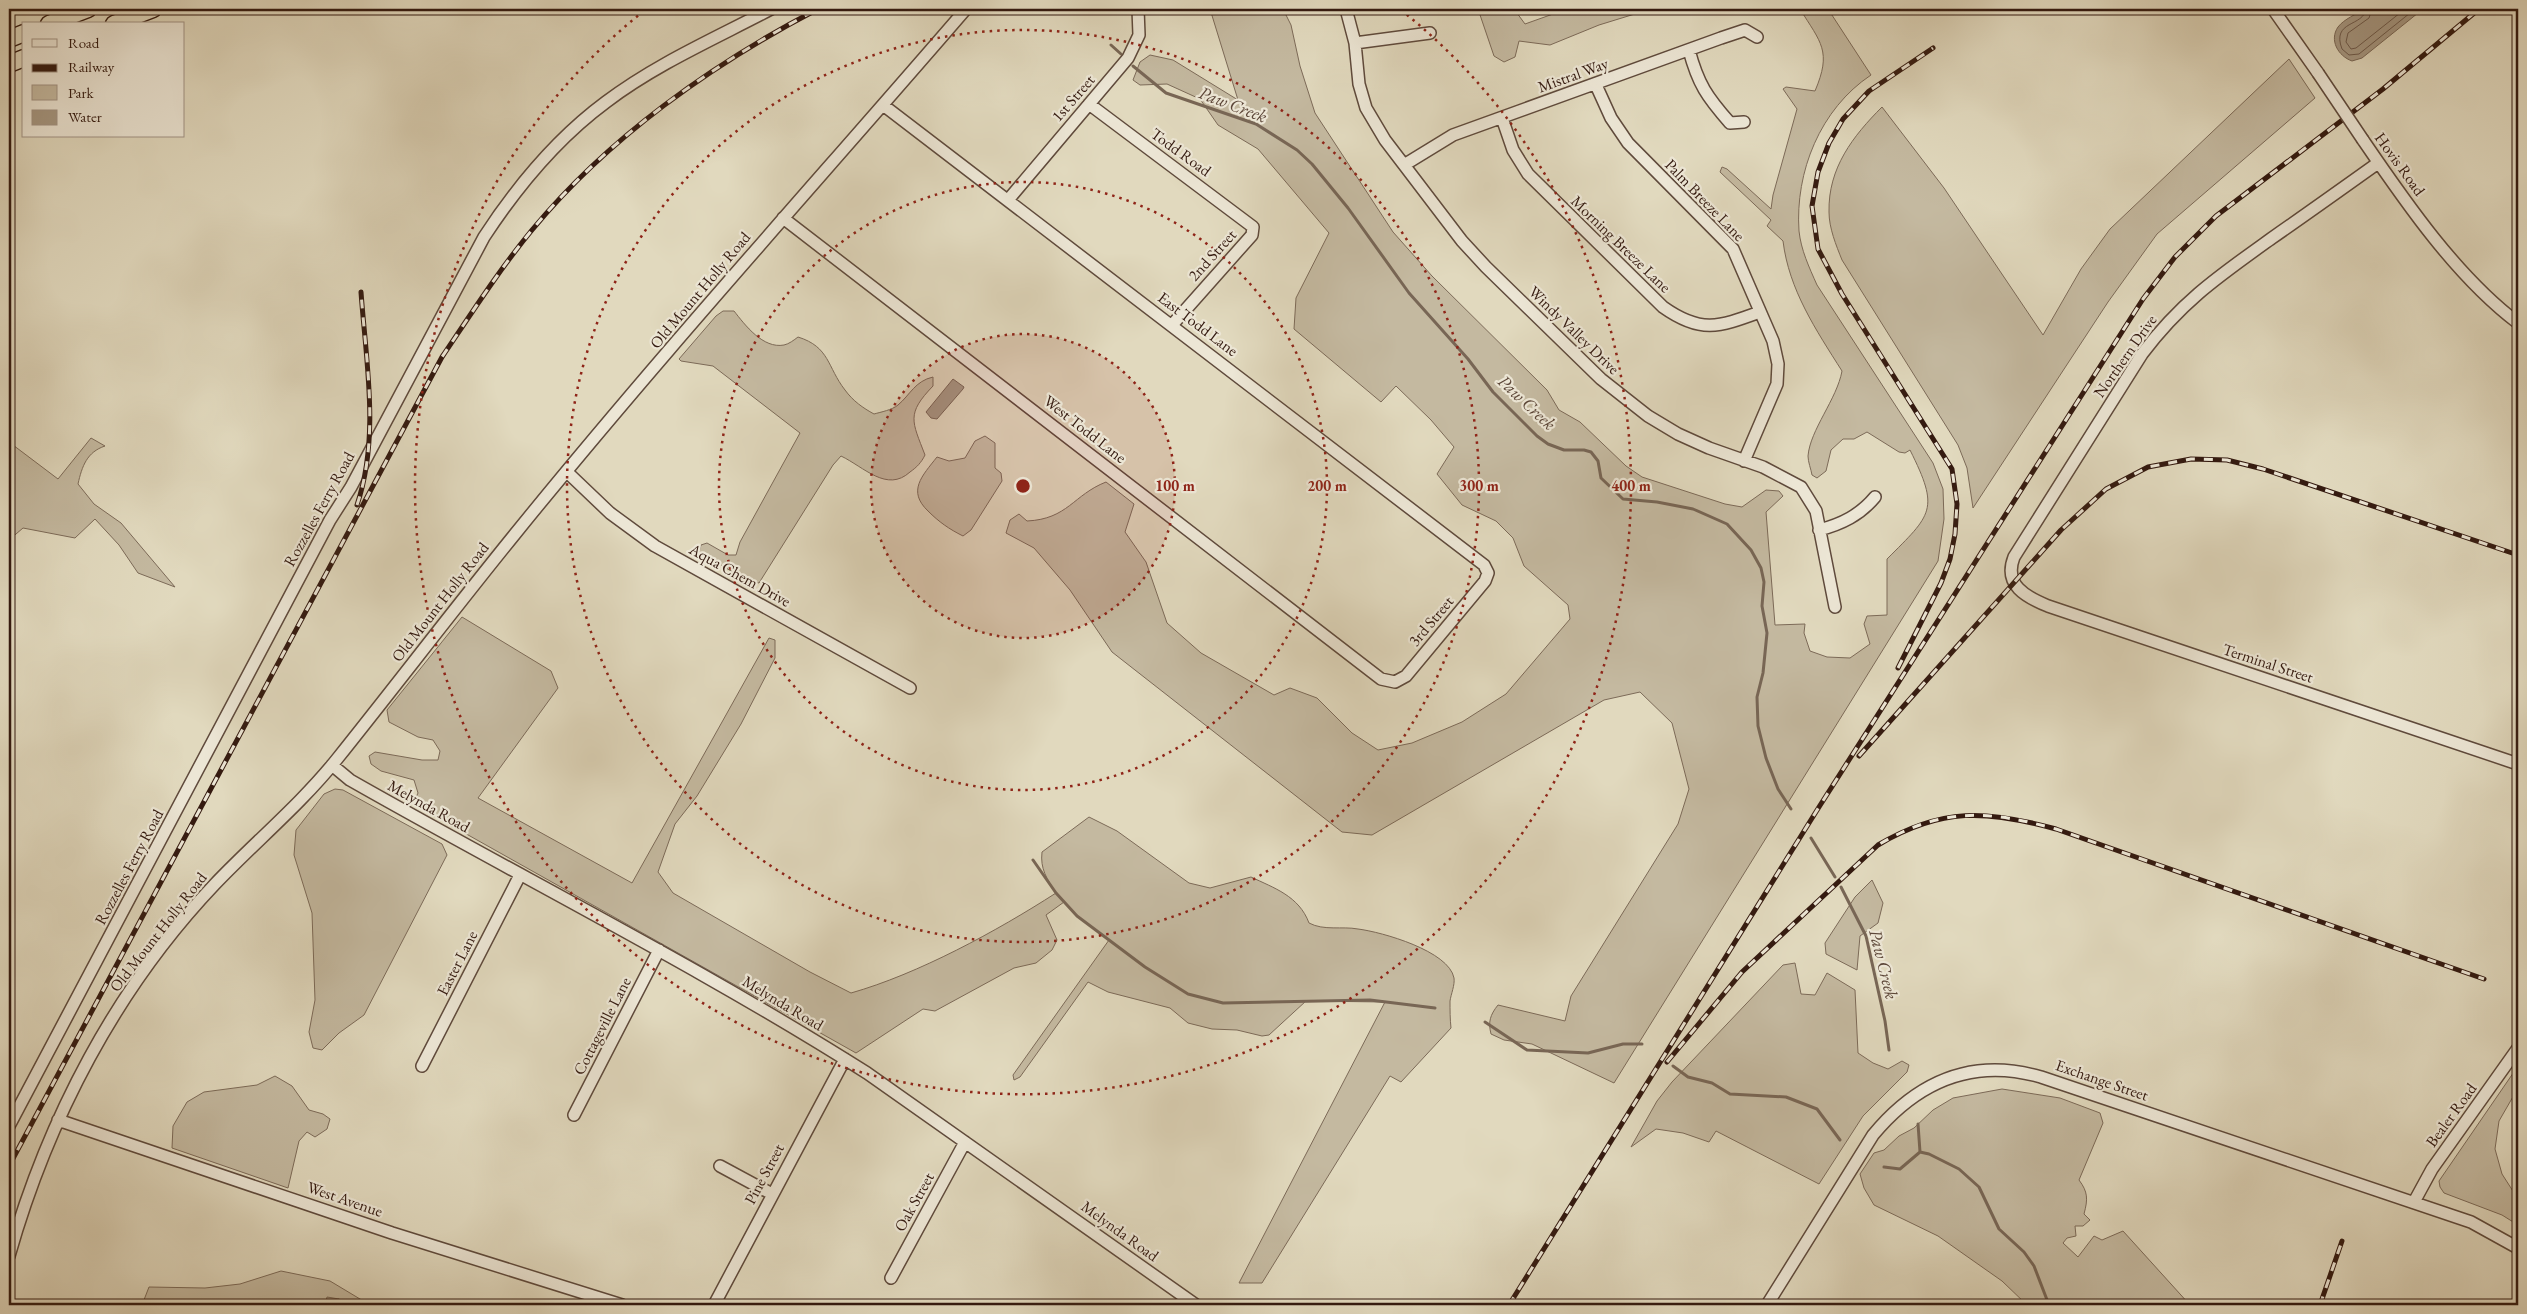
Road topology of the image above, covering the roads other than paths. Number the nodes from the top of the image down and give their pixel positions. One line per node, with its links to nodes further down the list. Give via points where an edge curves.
1 (88, 9): 8 (highway)
2 (152, 9): 9 (highway)
3 (771, 9): 49 (street, Rozzelles Ferry Road, via 674,60 605,103 537,164 505,205 484,237 351,487 330,520)
4 (966, 9): 20 (street, Old Mount Holly Road)
5 (1138, 9): 19 (street, 1st Street, via 1140,35 1134,49)
6 (1346, 9): 14 (street, Windy Valley Drive)
7 (2273, 9): 23 (street, Hovis Road, bridge)
8 (54, 22)
9 (119, 22)
10 (1430, 32): 14 (street)
11 (22, 35): 13 (highway)
12 (1757, 37): 15 (street, Mistral Way, via 1746,30)
13 (9, 39)
14 (1355, 43): 24 (street, Windy Valley Drive, via 1359,84 1366,108)
15 (1689, 50): 18 (street, Mistral Way); 22 (street, via 1696,78 1710,100 1730,123)
16 (22, 59): 17 (highway)
17 (9, 64)
18 (1596, 85): 21 (street, Mistral Way); 28 (street, Palm Breeze Lane, via 1611,118 1628,143 1733,249)
19 (1089, 104): 25 (street, 1st Street); 27 (street, Todd Road)
20 (883, 105): 25 (street, East Todd Lane); 26 (street, Old Mount Holly Road)
21 (1502, 118): 24 (street, Mistral Way, via 1453,136); 28 (street, Morning Breeze Lane, via 1513,150 1528,174 1663,308 1678,318 1710,326 1723,326)
22 (1744, 122)
23 (2378, 163): 29 (street, Hovis Road, via 2468,276); 36 (street, Northern Drive, via 2216,277 2160,331 2142,354 2014,557 2010,570)
24 (1404, 164): 31 (street, Windy Valley Drive, via 1462,240 1601,379 1648,416 1678,434)
25 (1008, 200): 30 (street, East Todd Lane)
26 (783, 218): 32 (street, Old Mount Holly Road); 38 (street, West Todd Lane, via 1381,679)
27 (1253, 226): 30 (street, 2nd Street, via 1252,235)
28 (1760, 312): 31 (street, Palm Breeze Lane, via 1773,341 1778,364 1777,384)
29 (2518, 323)
30 (1172, 325): 35 (street, East Todd Lane, via 1461,546 1484,565)
31 (1744, 461): 34 (street, Windy Valley Drive, via 1779,474 1801,487 1816,511)
32 (567, 472): 39 (street, Aqua Chem Drive, via 610,513 655,546); 41 (street, Old Mount Holly Road)
33 (1875, 497): 34 (street, via 1857,515)
34 (1819, 530): 37 (street, Windy Valley Drive)
35 (1488, 573): 38 (street, 3rd Street, via 1485,581 1406,676)
36 (2013, 583): 40 (street, Terminal Street, via 2027,598 2048,606)
37 (1835, 607)
38 (1391, 682)
39 (910, 688)
40 (2518, 764)
41 (332, 765): 42 (street, Melynda Road, via 350,780); 48 (street, Old Mount Holly Road, via 215,884 163,946 108,1023)
42 (520, 875): 43 (street, Melynda Road); 46 (street, Easter Lane)
43 (659, 950): 45 (street, Melynda Road); 47 (street, Cottageville Lane)
44 (2518, 1048): 53 (street, Bealer Road, via 2432,1169)
45 (845, 1059): 50 (street, Melynda Road); 52 (street, Pine Street)
46 (422, 1066)
47 (574, 1116)
48 (58, 1120): 55 (street, Old Mount Holly Road); 57 (street, West Avenue, via 392,1233)
49 (9, 1126)
50 (965, 1142): 56 (street, Oak Street); 59 (street, Melynda Road)
51 (720, 1166): 52 (street)
52 (772, 1194): 58 (street, Pine Street)
53 (2414, 1202): 54 (street, Exchange Street, via 2482,1226); 60 (street, Exchange Street, via 2032,1074 2006,1070 1962,1074 1922,1089 1882,1123)
54 (2518, 1248)
55 (9, 1256)
56 (891, 1278)
57 (622, 1305)
58 (714, 1305)
59 (1196, 1305)
60 (1768, 1305)

